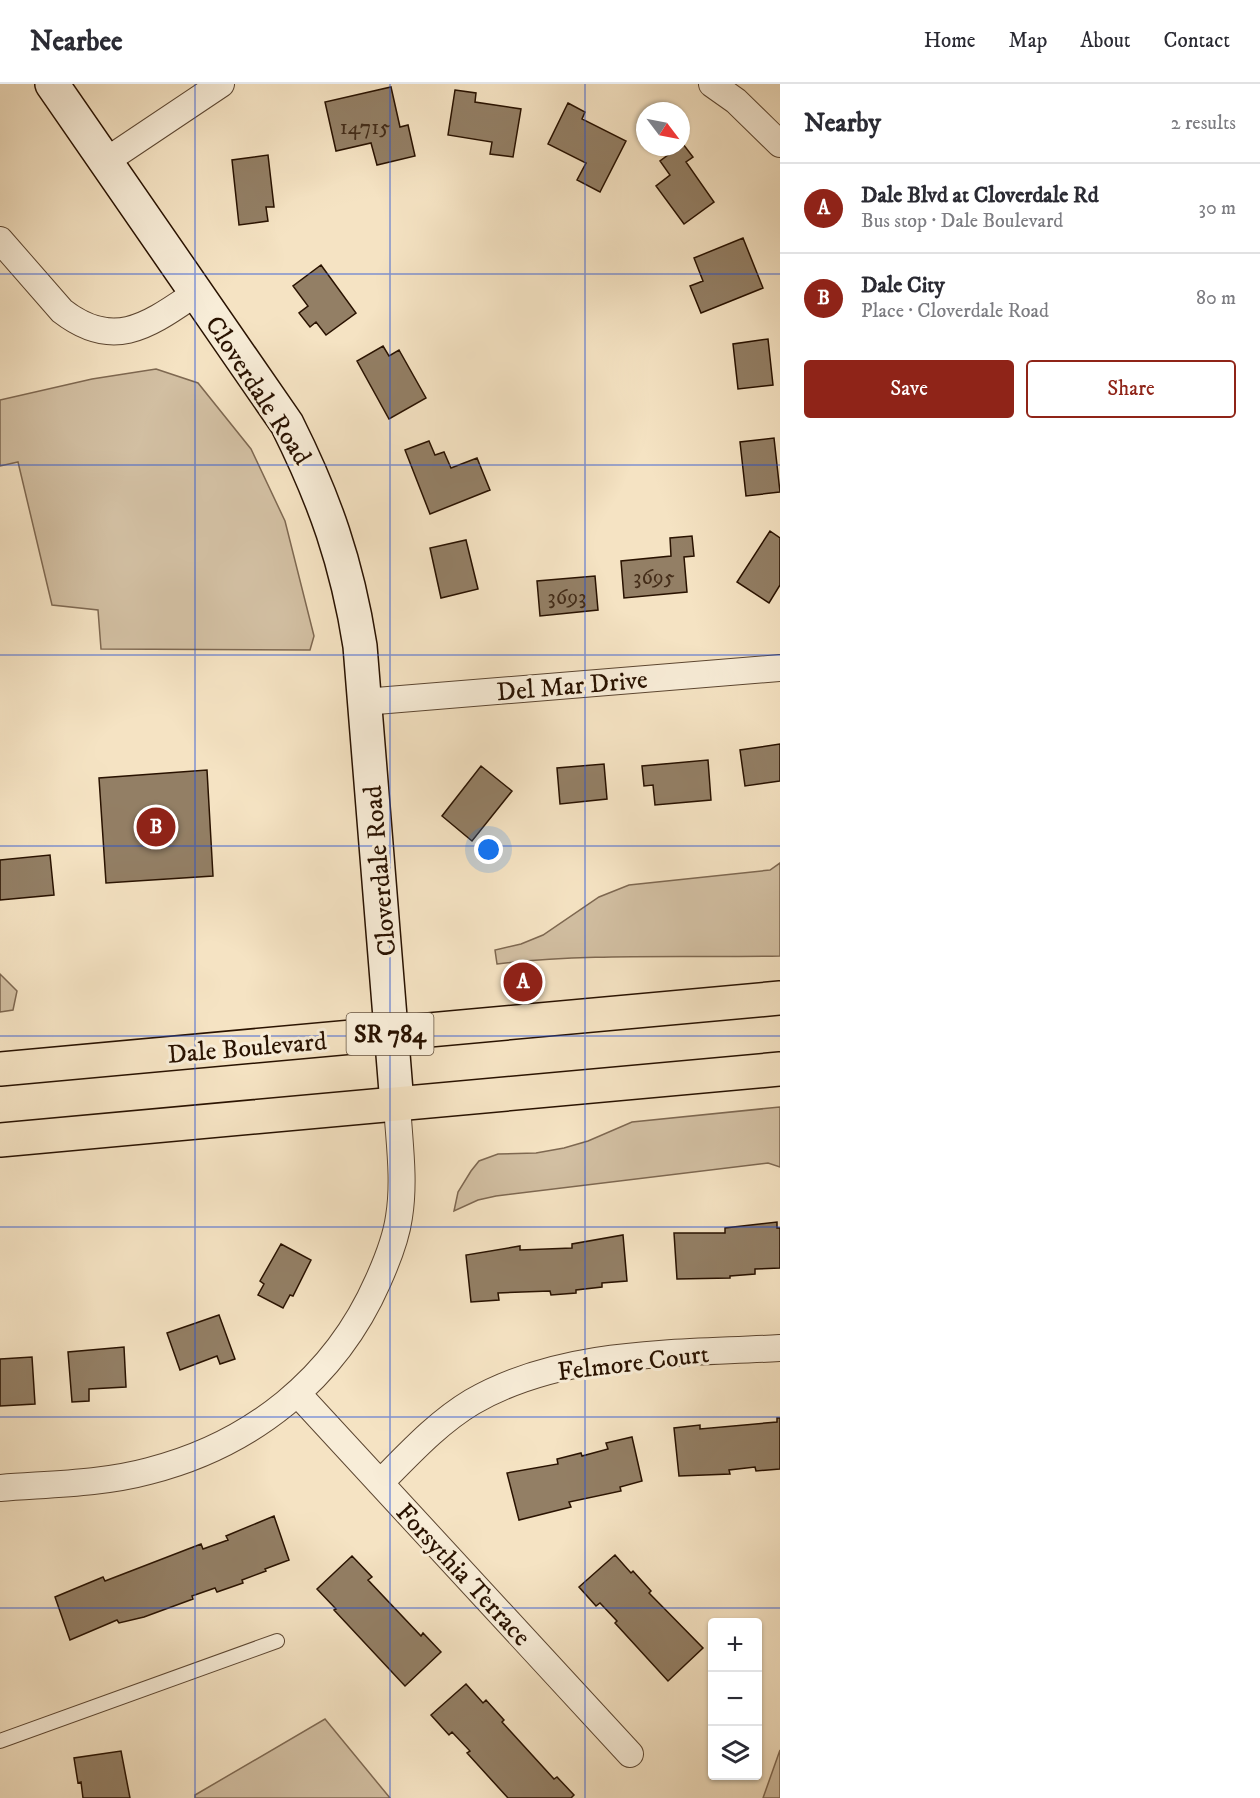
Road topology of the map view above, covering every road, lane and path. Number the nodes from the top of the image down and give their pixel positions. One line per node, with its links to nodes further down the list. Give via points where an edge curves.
1 (52, 84): 5 (street, Cloverdale Road)
2 (221, 84): 5 (street)
3 (712, 84): 4 (street, via 736,101)
4 (780, 144)
5 (106, 161): 7 (street, Cloverdale Road)
6 (0, 240): 7 (street, via 62,311 98,329 132,330 145,326)
7 (196, 293): 9 (street, Cloverdale Road, via 287,424 315,479 337,538 352,597)
8 (780, 668): 9 (street, Del Mar Drive)
9 (364, 702): 11 (street, Cloverdale Road)
10 (780, 998): 11 (main road, Dale Boulevard / SR 784)
11 (393, 1034): 12 (main road, Dale Boulevard / SR 784); 14 (street, Cloverdale Road)
12 (0, 1069)
13 (780, 1069): 14 (main road)
14 (397, 1104): 15 (main road); 17 (street, Cloverdale Road, via 401,1192 389,1256 370,1299 345,1340)
15 (0, 1140)
16 (780, 1348): 18 (street, Felmore Court, via 624,1357 520,1379 472,1402 438,1427)
17 (298, 1394): 18 (street, Forsythia Terrace); 19 (street, Cloverdale Road, via 266,1420 191,1459 146,1472)
18 (380, 1483): 22 (street, Forsythia Terrace)
19 (0, 1488)
20 (277, 1641): 21 (lane)
21 (0, 1741)
22 (630, 1754)

